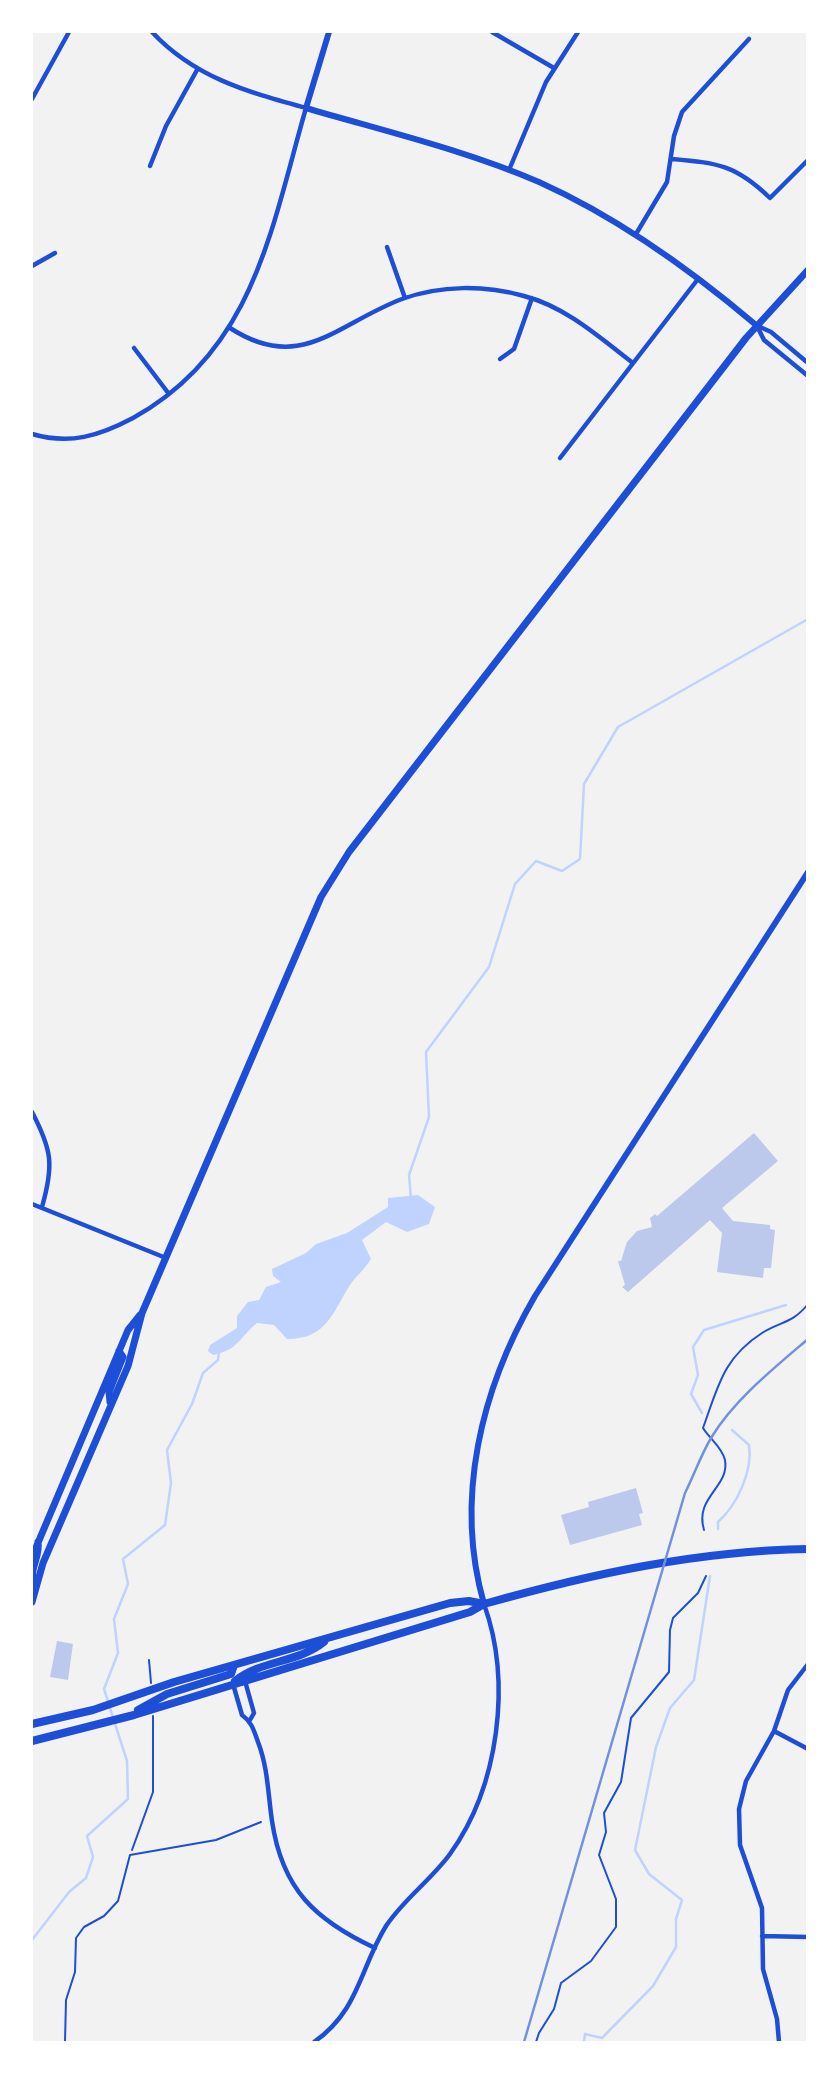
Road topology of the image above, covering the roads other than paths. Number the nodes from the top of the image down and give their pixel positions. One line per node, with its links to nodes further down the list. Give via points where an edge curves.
1 (69, 32): 9 (street)
2 (152, 32): 8 (street)
3 (329, 32): 10 (street)
4 (492, 32): 7 (street)
5 (578, 32): 7 (street)
6 (749, 39): 11 (street, via 686,105 676,128)
7 (554, 68): 14 (street)
8 (197, 69): 10 (street, via 234,87); 13 (street)
9 (32, 99)
10 (306, 108): 14 (street); 24 (street, via 260,268)
11 (672, 159): 12 (street, via 730,167 770,198); 15 (street, via 664,189)
12 (807, 160)
13 (150, 166)
14 (509, 170): 15 (street)
15 (636, 234): 20 (street)
16 (387, 247): 21 (street)
17 (55, 253): 18 (street)
18 (32, 266)
19 (807, 270): 23 (main road)
20 (698, 279): 23 (street); 27 (street)
21 (405, 298): 22 (street, via 464,288); 24 (street, via 297,348 265,346)
22 (532, 298): 26 (street, via 514,349); 27 (street, via 567,315)
23 (756, 325): 28 (street); 29 (street, via 764,340); 37 (main road, via 339,868 309,922)
24 (230, 328): 30 (street, via 198,368)
25 (134, 348): 30 (street)
26 (500, 359)
27 (633, 363): 32 (street)
28 (807, 363)
29 (807, 376)
30 (169, 394): 31 (street, via 98,435 61,440)
31 (32, 435)
32 (560, 458)
33 (807, 872): 46 (street, via 535,1296 506,1350 484,1414 470,1498 473,1551)
34 (32, 1112): 36 (street, via 51,1162)
35 (32, 1205): 36 (street)
36 (41, 1207): 37 (street)
37 (166, 1258): 38 (main road)
38 (142, 1313): 39 (main road, via 128,1329); 40 (main road)
39 (119, 1351): 40 (main road, via 123,1357 109,1392); 41 (main road)
40 (110, 1406): 44 (main road)
41 (38, 1542): 43 (main road); 44 (main road, via 40,1552 32,1571)
42 (807, 1549): 46 (main road, via 691,1556 580,1578)
43 (32, 1557)
44 (36, 1586): 45 (main road)
45 (32, 1602)
46 (484, 1604): 47 (main road, via 450,1603); 50 (main road); 60 (street, via 497,1651 500,1692 482,1792 459,1841 396,1912)
47 (329, 1637): 49 (main road); 51 (main road, via 311,1652 250,1670)
48 (807, 1664): 55 (street, via 788,1690)
49 (234, 1665): 52 (main road, via 231,1674 167,1694); 54 (main road, via 93,1710)
50 (245, 1680): 51 (main road); 53 (street, via 254,1713)
51 (233, 1683): 52 (main road); 53 (street, via 243,1715)
52 (129, 1716): 56 (main road)
53 (250, 1720): 60 (street, via 265,1763 279,1852 289,1878 326,1921)
54 (32, 1724)
55 (774, 1731): 57 (street); 58 (street, via 746,1781 738,1809 740,1845 759,1896)
56 (32, 1741)
57 (807, 1749)
58 (762, 1936): 59 (street); 62 (street, via 763,1969)
59 (807, 1937)
60 (375, 1948): 61 (street, via 351,2003)
61 (314, 2042)
62 (779, 2042)

